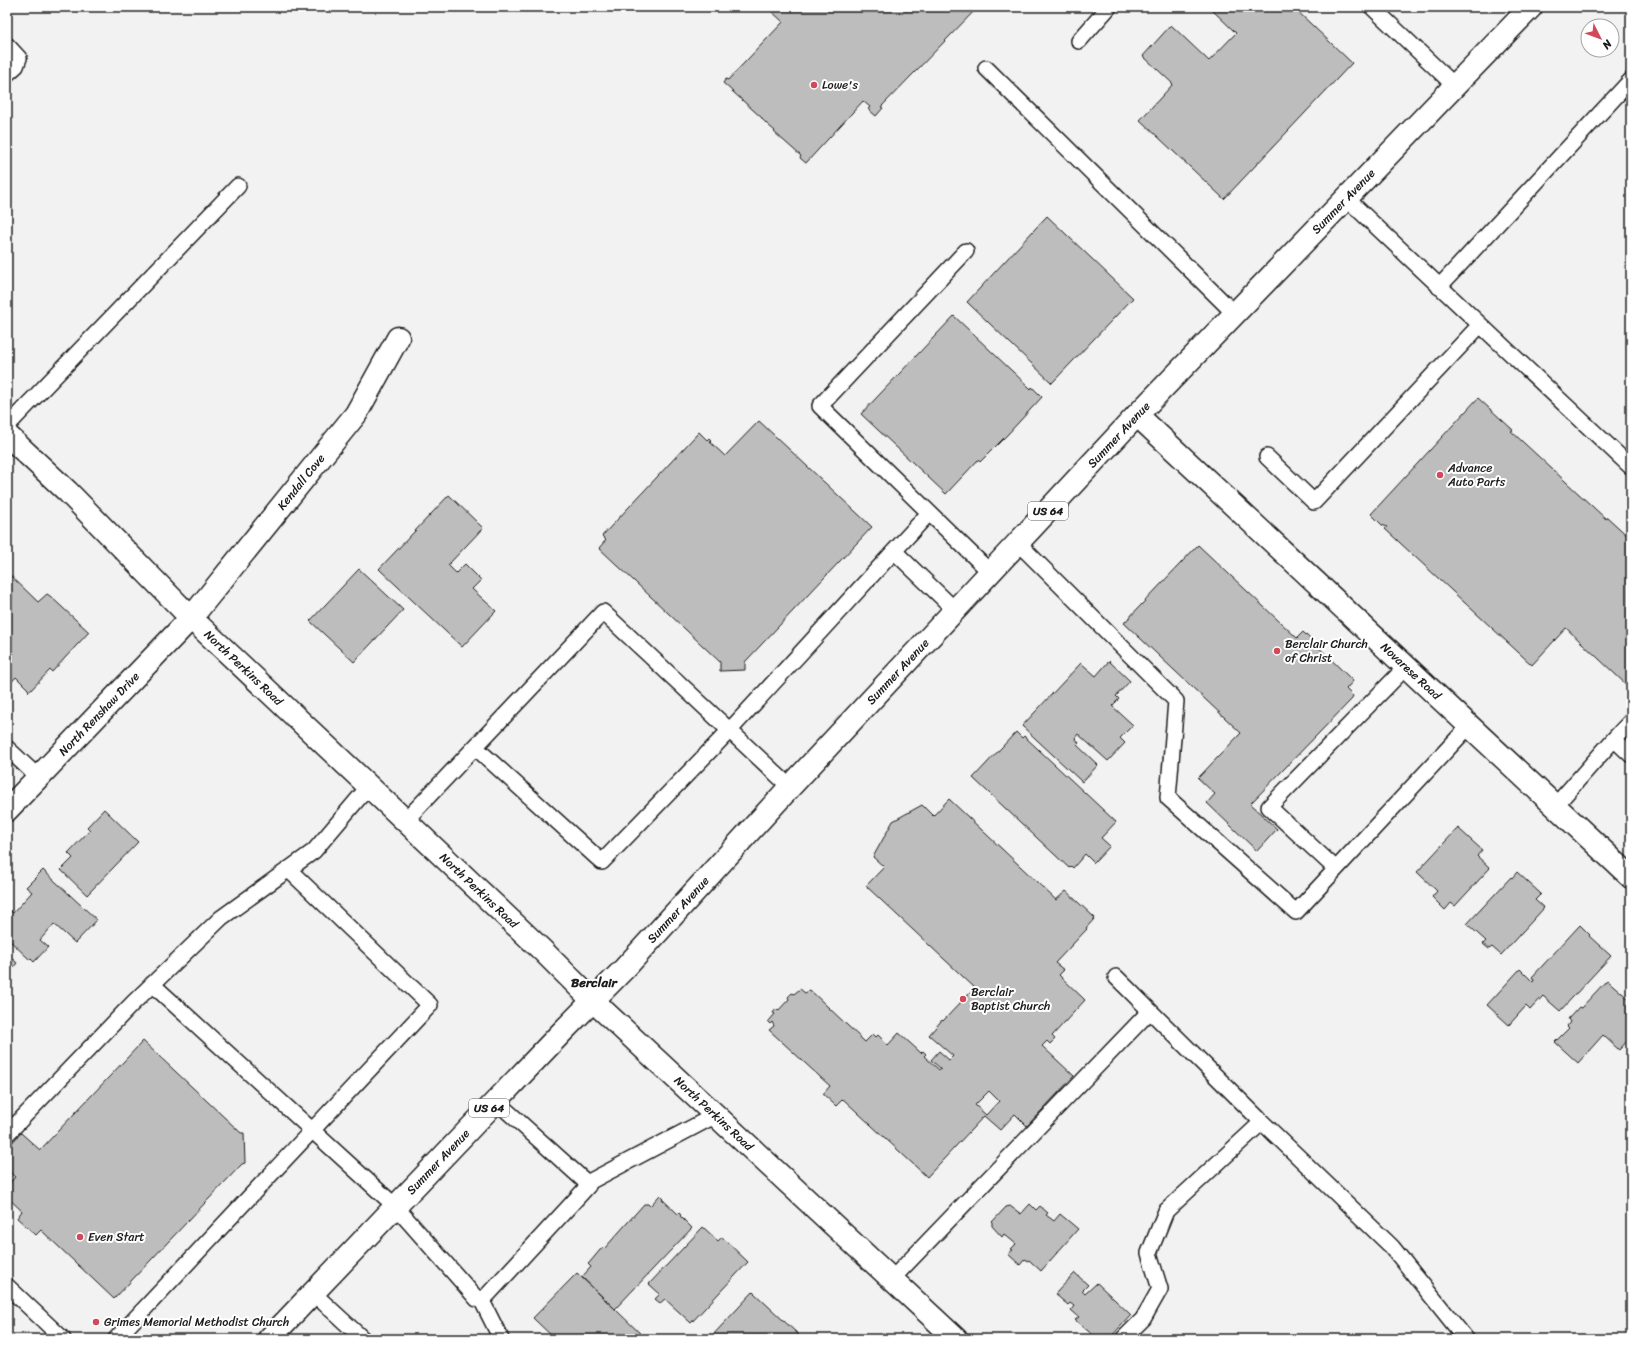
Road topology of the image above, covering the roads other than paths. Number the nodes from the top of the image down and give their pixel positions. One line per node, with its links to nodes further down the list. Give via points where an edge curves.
1 (1110, 7): 4 (lane)
2 (1372, 7): 9 (lane)
3 (1531, 7): 9 (main road, Summer Avenue / US 64)
4 (1079, 41)
5 (7, 45): 7 (lane, via 19,58 16,66)
6 (986, 68): 14 (lane)
7 (7, 74)
8 (1631, 80): 13 (lane)
9 (1455, 86): 11 (main road, Summer Avenue / US 64)
10 (238, 186): 18 (lane)
11 (1346, 198): 13 (lane); 14 (main road, Summer Avenue / US 64)
12 (966, 251): 22 (lane, via 820,406)
13 (1439, 286): 15 (lane)
14 (1234, 313): 17 (main road, Summer Avenue / US 64)
15 (1480, 325): 20 (lane, via 1314,502); 21 (lane)
16 (398, 338): 27 (main road, Kendall Cove, via 356,414)
17 (1137, 415): 23 (main road, Summer Avenue / US 64); 28 (main road, Novarese Road)
18 (7, 426)
19 (7, 435): 27 (main road, North Perkins Road, via 68,492)
20 (1267, 457)
21 (1631, 467)
22 (929, 513): 24 (lane); 25 (lane)
23 (1018, 544): 25 (main road, Summer Avenue / US 64); 43 (lane, via 1176,701 1168,798 1296,912)
24 (894, 551): 26 (lane); 31 (lane)
25 (991, 573): 26 (main road, Summer Avenue / US 64)
26 (955, 610): 38 (main road, Summer Avenue / US 64)
27 (191, 618): 36 (main road, North Renshaw Drive); 37 (main road, North Perkins Road)
28 (1406, 667): 30 (main road, Novarese Road); 43 (lane, via 1269,808)
29 (1631, 721): 32 (lane)
30 (1469, 726): 39 (main road, Novarese Road); 43 (lane)
31 (730, 730): 33 (lane, via 602,862); 33 (lane, via 603,612); 38 (lane)
32 (1614, 739): 35 (lane); 39 (lane)
33 (475, 747): 41 (lane)
34 (7, 748): 36 (lane)
35 (1631, 754)
36 (38, 777): 40 (main road, North Renshaw Drive)
37 (369, 786): 41 (main road, North Perkins Road); 42 (lane, via 314,851)
38 (790, 787): 47 (main road, Summer Avenue / US 64)
39 (1555, 806): 44 (main road, Novarese Road)
40 (7, 810)
41 (405, 821): 47 (main road, North Perkins Road)
42 (288, 869): 46 (lane, via 221,918); 52 (lane, via 430,1005)
43 (1336, 869)
44 (1631, 878)
45 (1116, 977): 48 (lane)
46 (152, 984): 52 (lane); 53 (lane)
47 (593, 1001): 49 (main road, Summer Avenue / US 64); 50 (main road, North Perkins Road)
48 (1150, 1011): 51 (lane); 56 (lane)
49 (496, 1101): 54 (lane); 55 (main road, Summer Avenue / US 64)
50 (716, 1115): 54 (lane); 56 (main road, North Perkins Road)
51 (1262, 1122): 66 (lane, via 1166,1211 1149,1253 1160,1290 1143,1319); 67 (lane, via 1392,1248)
52 (312, 1131): 55 (lane); 61 (lane)
53 (7, 1134)
54 (587, 1183): 59 (lane, via 588,1186)
55 (395, 1206): 58 (main road, Summer Avenue / US 64); 59 (lane, via 477,1299)
56 (892, 1279): 65 (main road, North Perkins Road)
57 (7, 1286): 60 (lane)
58 (313, 1293): 62 (main road, Summer Avenue / US 64); 63 (lane)
59 (482, 1301): 64 (lane)
60 (63, 1339)
61 (116, 1339)
62 (269, 1339)
63 (363, 1339)
64 (501, 1339)
65 (956, 1339)
66 (1123, 1339)
67 (1466, 1339)

